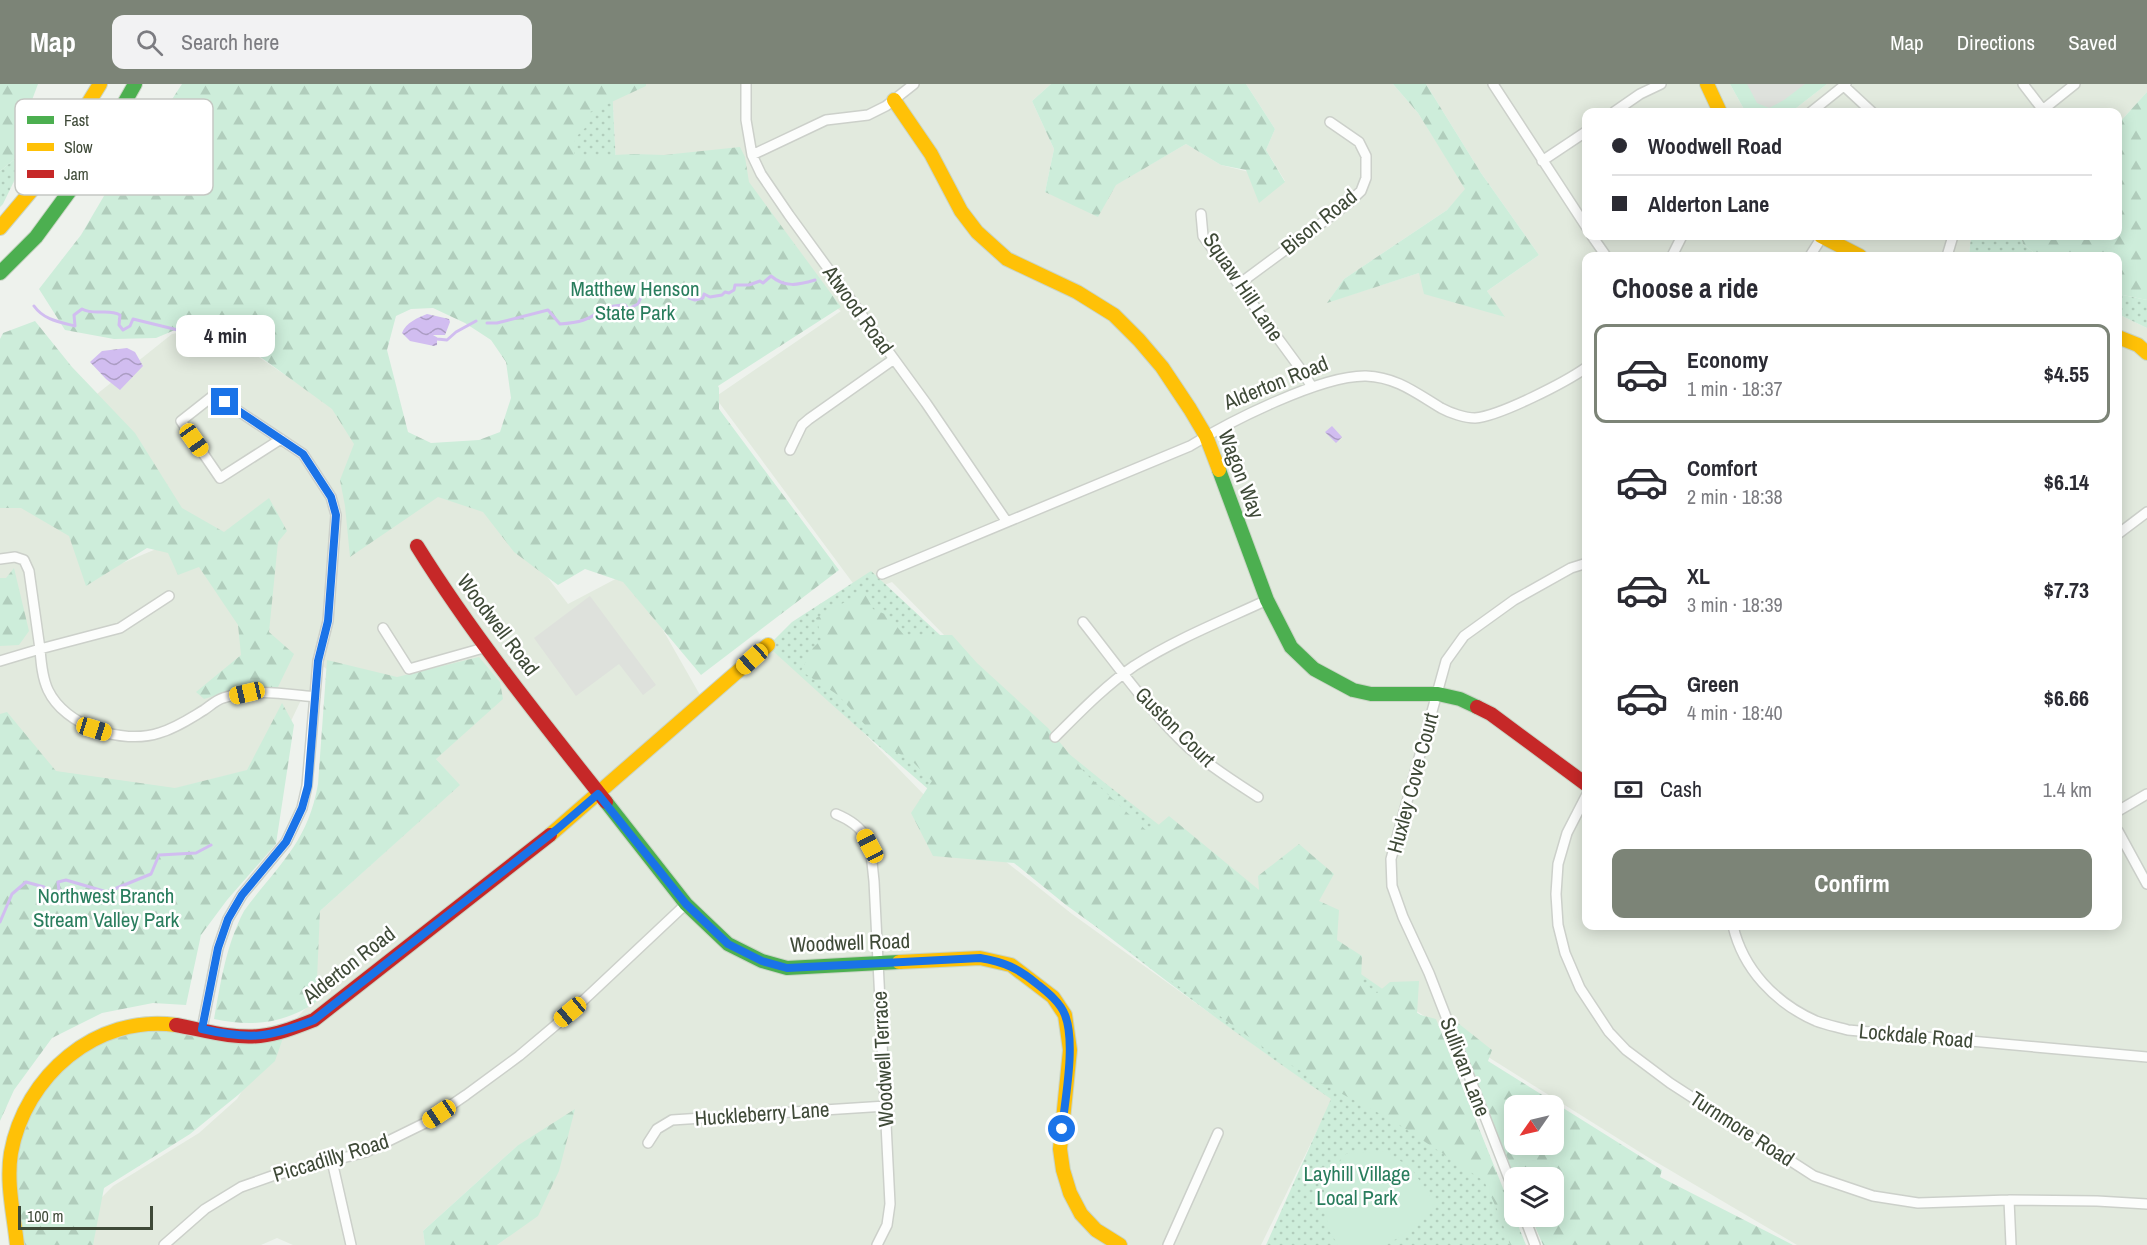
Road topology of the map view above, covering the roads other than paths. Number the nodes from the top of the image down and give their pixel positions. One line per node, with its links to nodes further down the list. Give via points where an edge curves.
1 (100, 84): 12 (main road)
2 (135, 84): 13 (main road)
3 (746, 84): 24 (street, Atwood Road, via 746,120)
4 (914, 84): 14 (street)
5 (1493, 84): 25 (street)
6 (1662, 84): 15 (street)
7 (1697, 84): 16 (main road)
8 (1707, 84): 17 (main road)
9 (2023, 84): 20 (street)
10 (2075, 84): 21 (street)
11 (1845, 85): 18 (street); 19 (street)
12 (91, 99)
13 (128, 99)
14 (894, 100): 24 (street, via 868,115 813,125); 40 (main road, Wagon Way, via 931,154 960,211 977,232 1007,259 1077,292 1114,315 1162,367)
15 (1620, 108)
16 (1717, 108)
17 (1718, 108)
18 (1816, 108)
19 (1868, 108)
20 (2040, 108)
21 (2046, 108)
22 (1330, 122): 34 (street, Bison Road, via 1359,142 1366,156 1361,191)
23 (1582, 134): 25 (street)
24 (753, 155): 37 (street, Atwood Road, via 789,215)
25 (1542, 161): 29 (street)
26 (27, 195): 30 (main road)
27 (67, 195): 33 (main road, via 36,237)
28 (1201, 214): 34 (street, Squaw Hill Lane, via 1203,236)
29 (1582, 221)
30 (0, 228)
31 (1830, 240): 32 (main road)
32 (1852, 252)
33 (0, 273)
34 (1239, 284): 39 (street, Squaw Hill Lane)
35 (2122, 339): 36 (main road)
36 (2147, 353)
37 (894, 359): 42 (street, via 802,425); 44 (street, Atwood Road)
38 (1582, 370): 39 (street, Alderton Road, via 1493,414 1474,418 1443,409 1400,383 1384,378 1351,376)
39 (1312, 387): 40 (street, Alderton Road)
40 (1206, 436): 44 (street, Alderton Road); 51 (main road, Wagon Way)
41 (281, 439): 41 (street, via 214,395 181,421 220,478); 60 (street, via 303,454 331,497 336,515 328,621 318,661)
42 (790, 450)
43 (2146, 515): 45 (street)
44 (1006, 522): 49 (street, Alderton Road)
45 (2122, 531)
46 (417, 546): 55 (main road, Woodwell Road)
47 (0, 560): 56 (street, via 24,560 29,571)
48 (1582, 565): 59 (street, Huxley Cove Court, via 1514,600 1464,636 1446,661)
49 (882, 574)
50 (169, 596): 56 (street, via 120,628)
51 (1267, 600): 58 (street, via 1183,638); 59 (main road, Wagon Way, via 1291,647 1335,682 1371,694)
52 (1083, 622): 58 (street, Guston Court)
53 (383, 628): 55 (street, via 409,669)
54 (768, 645): 63 (main road, Alderton Road)
55 (487, 647): 63 (main road, Woodwell Road)
56 (40, 649): 57 (street); 60 (street, via 48,689 56,702 75,720 115,735 156,735 176,728 222,698 247,693)
57 (0, 661)
58 (1124, 674): 61 (street); 65 (street, Guston Court, via 1191,749)
59 (1438, 694): 62 (main road, Wagon Way, via 1460,699 1491,714); 74 (street, Huxley Cove Court, via 1391,859 1392,886)
60 (315, 697): 75 (street, via 308,786 302,808 286,842 242,895 228,919 218,948)
61 (1054, 737)
62 (1582, 781)
63 (598, 794): 71 (main road, Woodwell Road); 75 (main road, Alderton Road, via 314,1020 266,1036)
64 (2147, 794): 67 (street)
65 (1258, 797)
66 (1582, 804): 82 (street, Turnmore Road, via 1567,833 1558,864 1558,926 1564,953 1580,988 1597,1017 1626,1050 1814,1176 1873,1196 1917,1203)
67 (2122, 809)
68 (836, 814): 73 (street, Woodwell Terrace, via 860,827 870,846)
69 (2122, 838): 70 (street)
70 (2147, 884)
71 (686, 904): 73 (main road, Woodwell Road, via 728,944 762,961 787,968); 80 (street, Piccadilly Road, via 570,1012 466,1095 396,1138)
72 (1734, 930): 76 (street, Lockdale Road, via 1744,958 1762,984 1817,1022 1848,1030)
73 (878, 963): 77 (street, Woodwell Terrace); 89 (main road, Woodwell Road, via 980,958 999,961 1011,965 1053,997 1065,1015 1070,1050 1060,1149 1065,1180 1077,1207 1094,1229)
74 (1429, 973): 81 (street, Sullivan Lane)
75 (202, 1029): 85 (main road, Alderton Road, via 149,1023 122,1027 84,1044 47,1077 18,1123 11,1155)
76 (2147, 1057)
77 (886, 1106): 79 (street, Huckleberry Lane, via 672,1120 657,1129); 88 (street, Woodwell Terrace, via 890,1204 887,1226)
78 (1218, 1133): 90 (street)
79 (648, 1143)
80 (333, 1161): 86 (street, Piccadilly Road, via 241,1187 205,1209); 87 (street)
81 (1504, 1167)
82 (2009, 1200): 83 (street, Turnmore Road); 92 (street)
83 (2147, 1204)
84 (1528, 1227): 91 (street)
85 (17, 1245)
86 (164, 1245)
87 (351, 1245)
88 (877, 1245)
89 (1120, 1245)
90 (1168, 1245)
91 (1535, 1245)
92 (2011, 1245)

